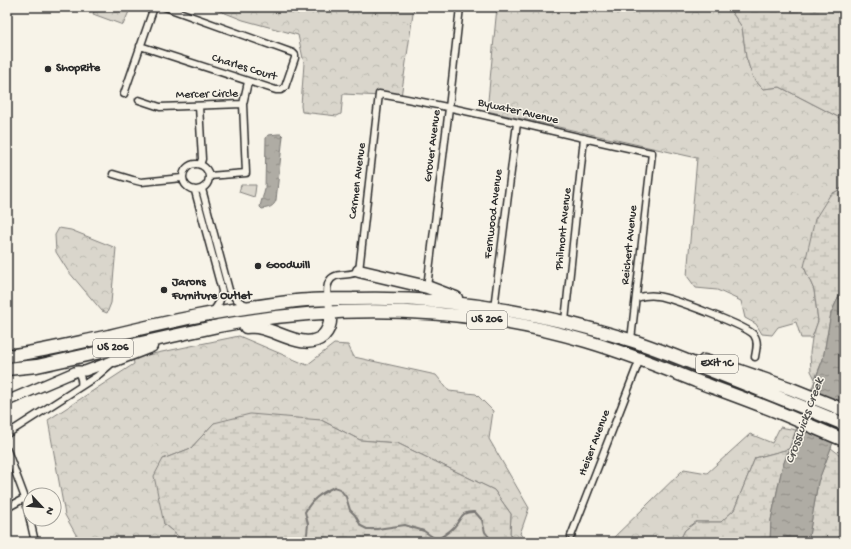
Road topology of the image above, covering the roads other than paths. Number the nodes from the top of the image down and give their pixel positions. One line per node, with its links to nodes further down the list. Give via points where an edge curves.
1 (154, 7): 4 (street)
2 (165, 7): 5 (street, Charles Court, via 295,55 283,89 276,90)
3 (460, 7): 11 (street, Grover Avenue)
4 (140, 46): 5 (street, Charles Court); 6 (street)
5 (248, 82): 9 (street)
6 (124, 94)
7 (379, 94): 11 (street, Bywater Avenue); 21 (street, Carmen Avenue)
8 (139, 100): 10 (street, Mercer Circle, via 160,107)
9 (243, 104): 10 (street, Mercer Circle); 17 (street, Mercer Circle, via 246,173)
10 (199, 106): 15 (street, via 202,159)
11 (449, 108): 12 (street, Bywater Avenue); 22 (street, Grover Avenue)
12 (517, 123): 13 (street, Bywater Avenue); 27 (street, Fernwood Avenue)
13 (584, 138): 14 (street, Bywater Avenue); 30 (street, Philmont Avenue)
14 (652, 153): 23 (street, Reichert Avenue)
15 (200, 165): 17 (street, via 207,170); 18 (street, via 188,166)
16 (113, 174): 18 (street, via 141,182)
17 (209, 176): 19 (street, via 208,183)
18 (182, 178): 20 (street, via 186,186)
19 (202, 189): 20 (street); 26 (street, via 229,290 240,302)
20 (195, 191): 29 (street, via 222,291 217,307)
21 (359, 271): 22 (highway); 24 (street, via 333,277 328,282)
22 (427, 288): 25 (highway)
23 (636, 298): 33 (street, Reichert Avenue); 35 (street, via 648,295 669,299 735,324 751,332 755,337)
24 (328, 299): 25 (highway, US 206, via 374,298); 26 (highway, US 206); 28 (street)
25 (476, 305): 27 (highway, US 206)
26 (254, 307): 29 (highway, US 206)
27 (494, 308): 30 (highway, US 206)
28 (330, 313): 31 (highway, US 206, via 284,316); 31 (highway, via 326,332 316,341 310,342 292,339 259,327); 36 (highway, US 206, via 433,313 483,320 568,336)
29 (210, 314): 34 (highway, US 206, via 62,347)
30 (564, 321): 33 (highway, US 206)
31 (218, 326): 32 (highway, US 206)
32 (185, 333): 37 (highway); 38 (highway, US 206, via 37,366)
33 (631, 340): 41 (highway, US 206)
34 (7, 356)
35 (755, 356)
36 (640, 359): 46 (highway, US 206); 52 (street, Heiser Avenue)
37 (115, 360): 39 (street, via 85,371); 40 (street)
38 (7, 368)
39 (77, 371): 40 (street, via 81,378); 42 (street)
40 (81, 386): 45 (street)
41 (786, 394): 43 (highway); 44 (highway, US 206)
42 (7, 401)
43 (844, 410)
44 (844, 424)
45 (7, 434)
46 (841, 439)
47 (7, 450): 48 (street)
48 (22, 490)
49 (22, 500): 50 (street)
50 (7, 508)
51 (32, 527): 53 (street)
52 (571, 536)
53 (35, 542)

